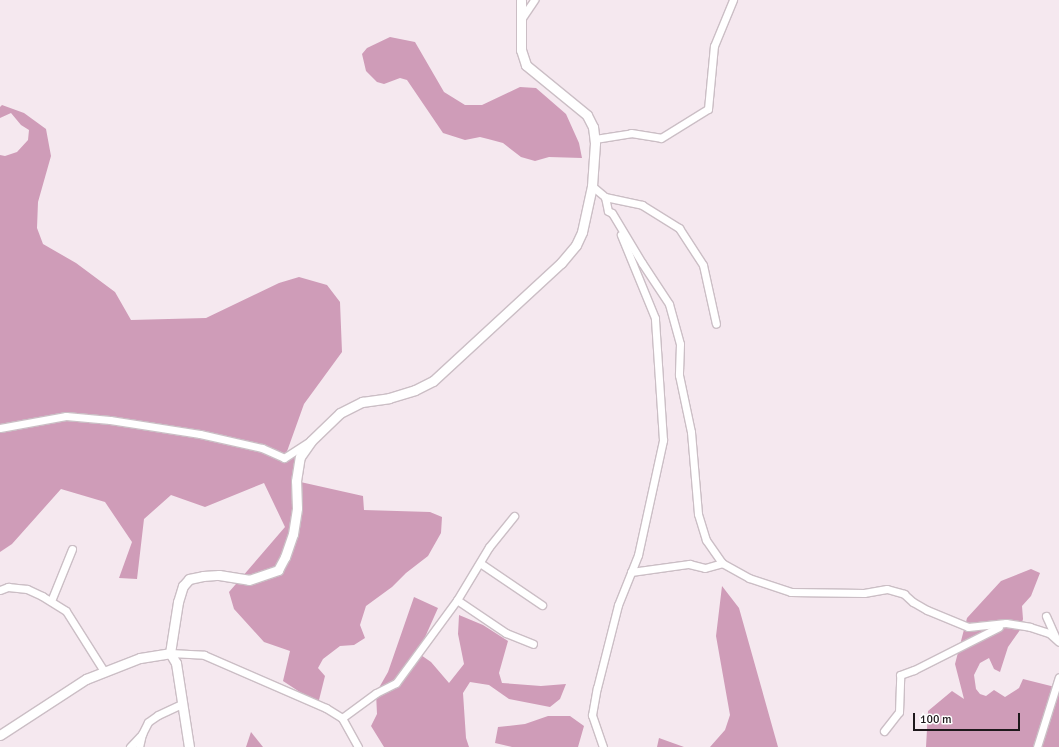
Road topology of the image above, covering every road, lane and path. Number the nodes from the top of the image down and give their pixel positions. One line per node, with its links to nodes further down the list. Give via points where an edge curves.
1 (521, 0): 4 (street)
2 (534, 0): 4 (street)
3 (733, 0): 5 (street, via 714,46 708,109 661,138 630,133)
4 (522, 18): 5 (street, via 522,55 526,66 586,115 593,127)
5 (595, 138): 6 (street)
6 (592, 186): 7 (street); 11 (street, via 586,222 571,251 460,358 433,381 414,390 389,398 362,402 340,414)
7 (604, 197): 8 (street, via 608,211); 9 (street, via 642,205 679,228 703,265)
8 (612, 213): 14 (street, via 669,304 680,344 679,375 691,432 698,514 706,540); 16 (street, via 655,318 662,440 638,555)
9 (716, 324)
10 (0, 428): 11 (street, via 66,416 200,434 262,448 284,458)
11 (311, 441): 25 (street, via 300,457 293,534 278,570 249,580 219,575 189,579 183,586 178,602)
12 (514, 516): 15 (street, via 489,547)
13 (72, 548): 19 (street)
14 (722, 563): 16 (street, via 705,568 689,564); 22 (street, via 749,578 791,592 864,593 887,590 904,594 927,610 968,627)
15 (480, 564): 18 (street); 20 (street)
16 (631, 572): 37 (street, via 618,605 592,715)
17 (0, 590): 19 (street, via 8,587 27,589)
18 (457, 600): 24 (street, via 506,632); 29 (street, via 396,683 376,693)
19 (51, 601): 26 (street, via 66,611)
20 (542, 605)
21 (1046, 616): 23 (street)
22 (1006, 623): 23 (street, via 1049,633); 30 (street, via 900,675 899,712)
23 (1058, 642)
24 (533, 644)
25 (170, 653): 26 (street, via 140,658); 28 (street, via 176,663); 29 (street, via 204,655 318,704)
26 (104, 671): 32 (street, via 86,679)
27 (1059, 678): 38 (street)
28 (182, 704): 31 (street, via 148,722); 35 (street)
29 (342, 718): 36 (street)
30 (884, 731)
31 (142, 734): 33 (street); 34 (street)
32 (0, 736)
33 (130, 747)
34 (139, 747)
35 (189, 747)
36 (358, 747)
37 (603, 747)
38 (1037, 747)

